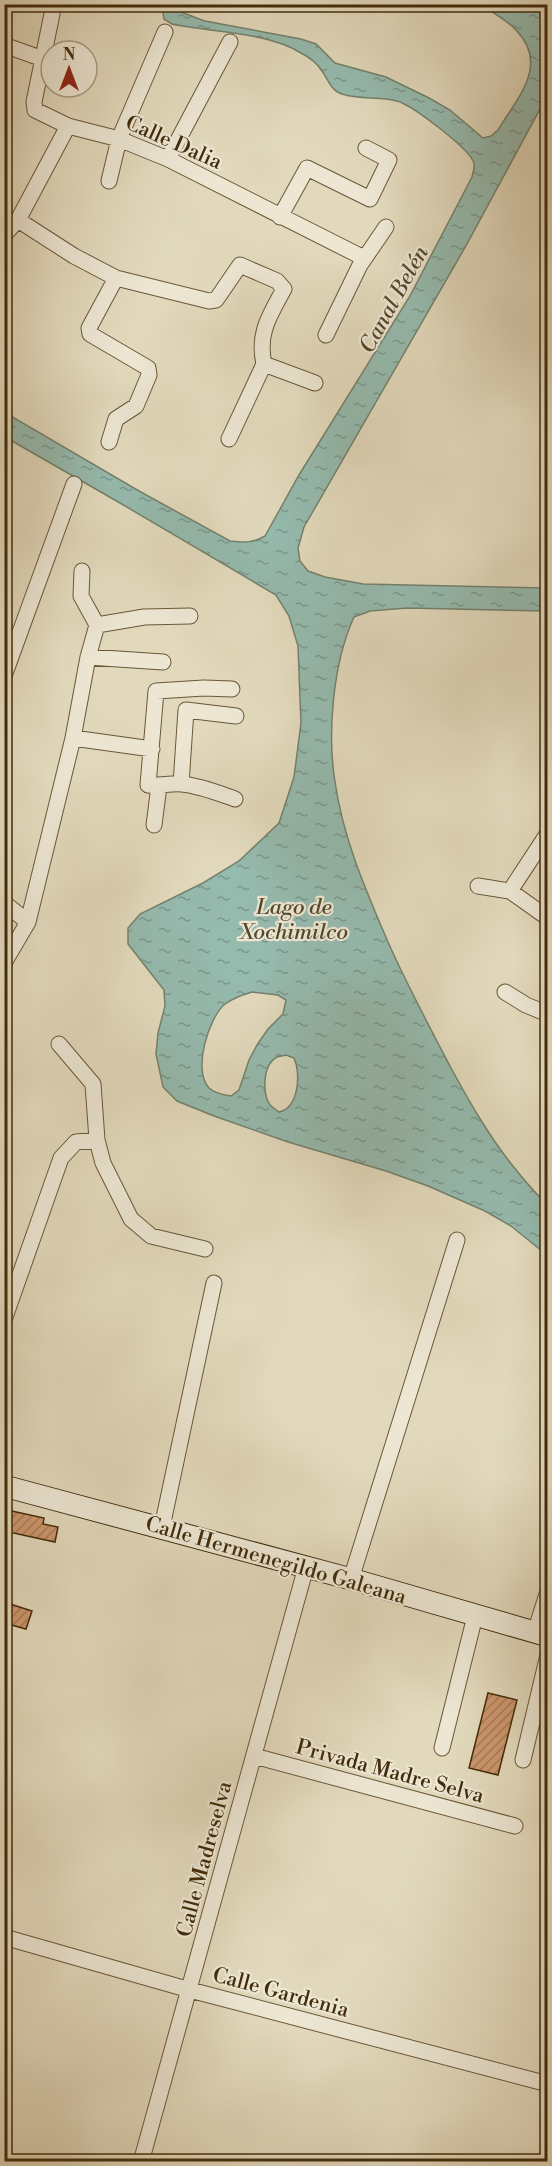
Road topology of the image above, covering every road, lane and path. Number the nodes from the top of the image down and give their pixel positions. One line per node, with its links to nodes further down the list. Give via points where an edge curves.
1 (54, 4): 3 (street, Calle Dalia)
2 (165, 32): 9 (street)
3 (47, 39)
4 (230, 42): 11 (street)
5 (4, 45): 6 (street)
6 (39, 57)
7 (39, 78): 8 (street, Calle Dalia, via 35,110)
8 (68, 126): 9 (street, Calle Dalia); 14 (street)
9 (119, 139): 11 (street, Calle Dalia); 12 (street)
10 (366, 148): 13 (street, via 389,160 370,199 307,168)
11 (168, 159): 13 (street, Calle Dalia)
12 (109, 181)
13 (280, 217): 17 (street, Calle Dalia)
14 (18, 220): 16 (street); 18 (street)
15 (386, 227): 17 (street)
16 (4, 236)
17 (364, 258): 19 (street)
18 (116, 278): 20 (street, via 209,301 216,300 240,265 277,281 284,289 262,333); 23 (street, via 89,328 90,334 148,368 149,375 136,406 116,419)
19 (326, 336)
20 (264, 364): 21 (street); 22 (street)
21 (315, 382)
22 (229, 439)
23 (109, 441)
24 (74, 484): 30 (street)
25 (82, 571): 27 (street, via 81,596)
26 (190, 616): 27 (street, via 144,617)
27 (97, 625): 28 (street)
28 (88, 657): 29 (street); 33 (street)
29 (163, 662)
30 (4, 676)
31 (232, 689): 34 (street, via 156,691)
32 (236, 716): 35 (street, via 186,710)
33 (73, 738): 34 (street); 44 (street)
34 (152, 750): 36 (street, via 148,785)
35 (181, 784): 36 (street); 37 (street)
36 (159, 786): 38 (street)
37 (235, 799)
38 (154, 825)
39 (548, 833): 41 (street)
40 (478, 886): 41 (street)
41 (510, 891): 43 (street)
42 (4, 903): 44 (street)
43 (548, 918)
44 (28, 922): 45 (street)
45 (4, 963)
46 (505, 992): 47 (street)
47 (548, 1014)
48 (59, 1044): 49 (street, via 93,1084)
49 (97, 1140): 51 (street, via 103,1162 131,1220 151,1236); 53 (street, via 76,1142 62,1158)
50 (457, 1240): 57 (street)
51 (205, 1249)
52 (214, 1283): 55 (street)
53 (4, 1320)
54 (4, 1486): 55 (street, Calle Hermenegildo Galeana)
55 (162, 1527): 56 (street, Calle Hermenegildo Galeana)
56 (306, 1567): 57 (street, Calle Hermenegildo Galeana); 63 (street, Calle Madreselva)
57 (351, 1579): 59 (street, Calle Hermenegildo Galeana)
58 (548, 1591): 60 (street)
59 (475, 1616): 60 (street, Calle Hermenegildo Galeana); 62 (street)
60 (541, 1634)
61 (548, 1655): 64 (street)
62 (442, 1748)
63 (254, 1756): 65 (street, Privada Madre Selva); 67 (street, Calle Madreselva)
64 (523, 1760)
65 (515, 1826)
66 (4, 1937): 67 (street, Calle Gardenia)
67 (190, 1990): 68 (street, Calle Gardenia); 69 (street, Calle Madreselva)
68 (548, 2084)
69 (141, 2162)

